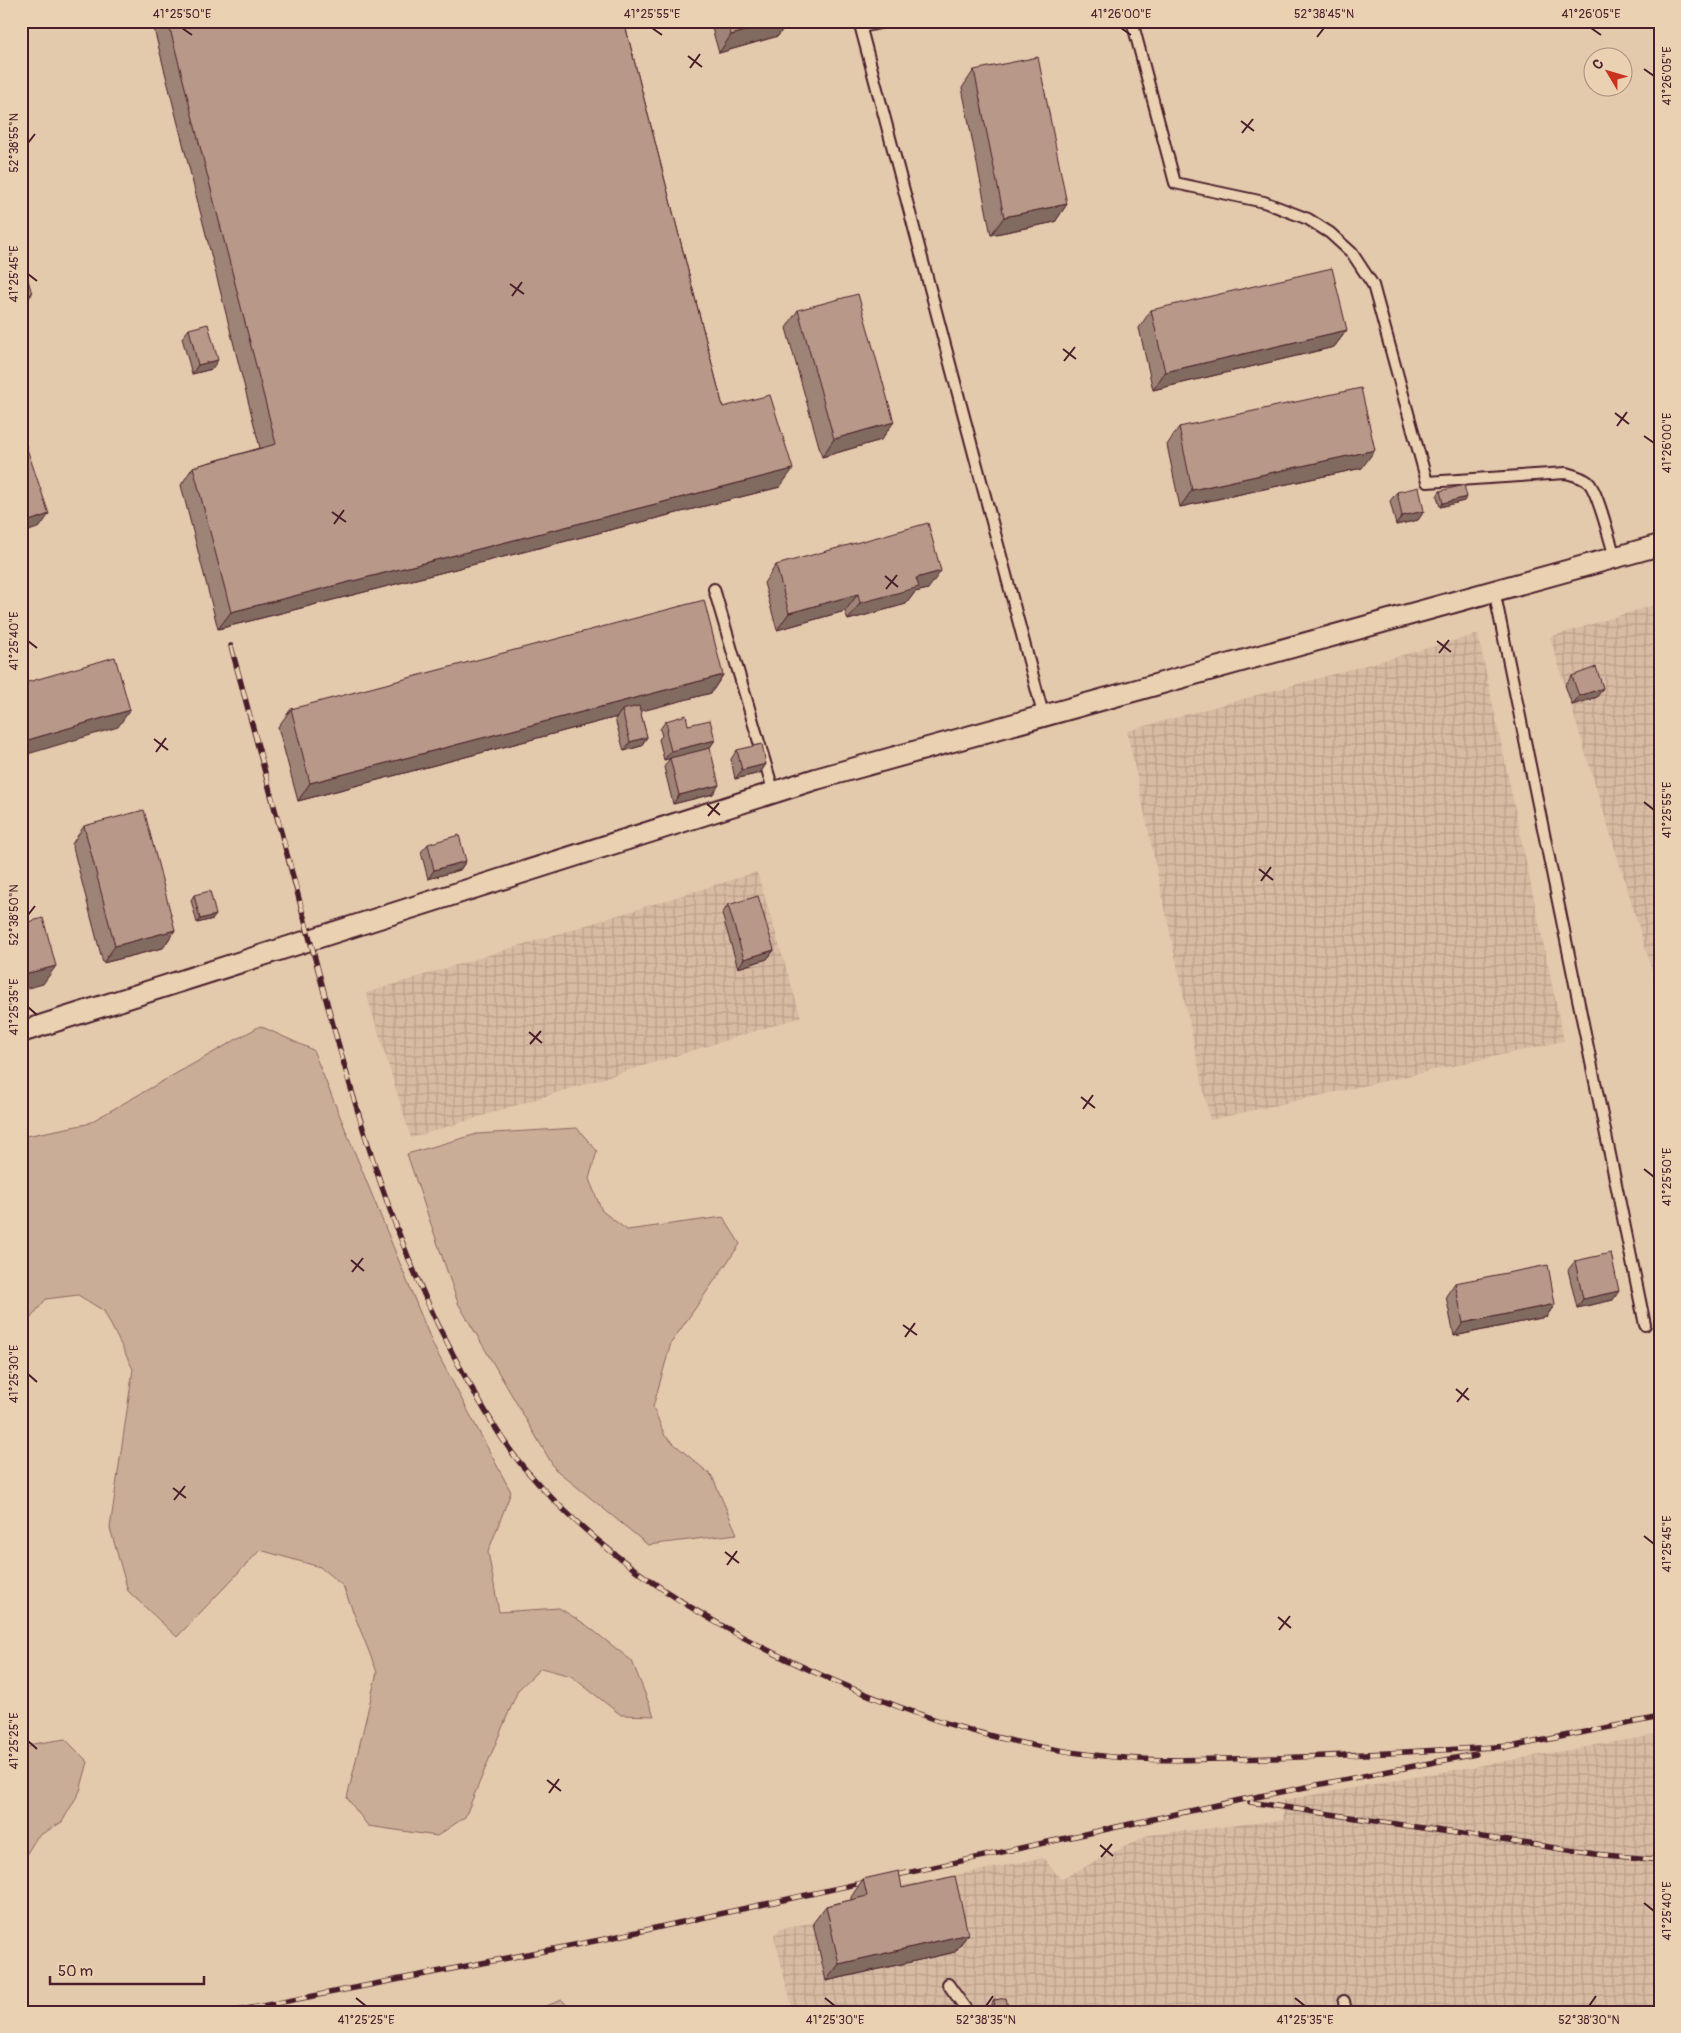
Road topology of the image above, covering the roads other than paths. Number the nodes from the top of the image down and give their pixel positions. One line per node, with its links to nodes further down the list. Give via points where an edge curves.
1 (888, 21): 3 (lane)
2 (1132, 21): 5 (lane, via 1175,183 1264,202 1308,219 1352,253 1373,285 1427,482 1566,473 1580,477 1589,483 1597,500)
3 (860, 24): 8 (lane)
4 (1660, 545): 5 (street)
5 (1615, 557): 7 (street)
6 (714, 589): 9 (lane)
7 (1494, 590): 8 (street); 11 (lane)
8 (1043, 714): 9 (street)
9 (774, 793): 10 (street)
10 (21, 1032)
11 (1645, 1325)
12 (948, 1984): 14 (lane)
13 (1344, 2001): 15 (lane)
14 (968, 2012)
15 (1346, 2012)

